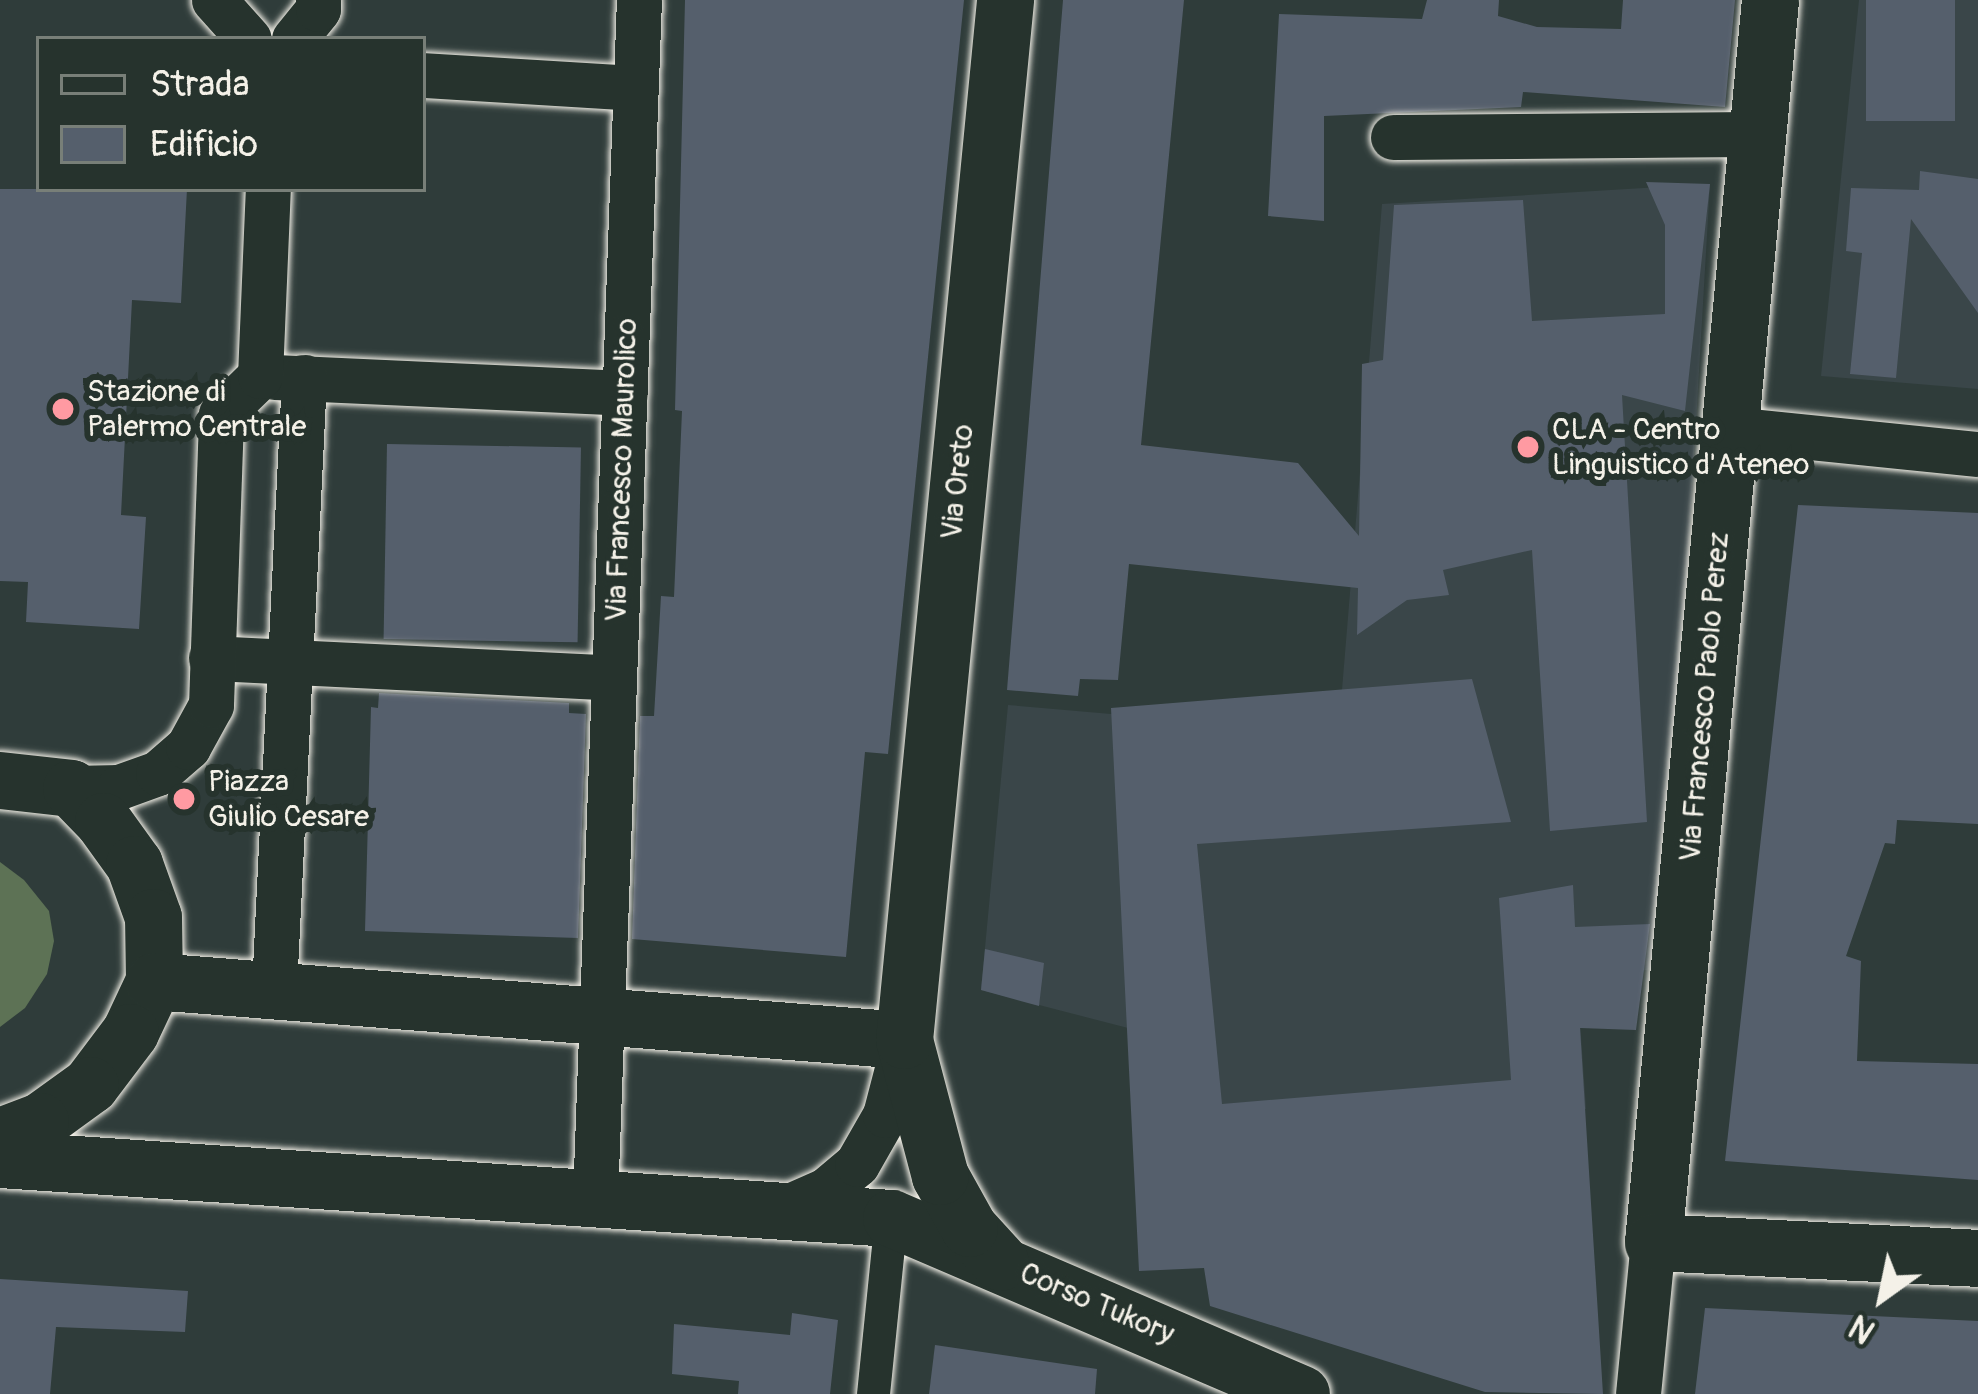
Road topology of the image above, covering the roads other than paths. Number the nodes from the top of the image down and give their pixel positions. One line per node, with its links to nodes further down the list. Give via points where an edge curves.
1 (214, 0): 6 (street)
2 (318, 0): 7 (street)
3 (639, 0): 9 (street, Via Francesco Maurolico)
4 (1005, 0): 25 (street, Via Oreto)
5 (1770, 0): 10 (street, Via Francesco Paolo Perez)
6 (246, 36)
7 (296, 36)
8 (426, 75): 9 (street)
9 (636, 88): 14 (street, Via Francesco Maurolico)
10 (1757, 134): 11 (street); 15 (street, Via Francesco Paolo Perez)
11 (1393, 137)
12 (268, 192): 13 (street)
13 (282, 377): 14 (street); 17 (street, via 221,414); 18 (street)
14 (625, 393): 19 (street, Via Francesco Maurolico)
15 (1730, 429): 16 (street); 31 (street, Via Francesco Paolo Perez)
16 (1978, 454)
17 (211, 658): 18 (street); 21 (street, via 211,705 188,747 139,780)
18 (290, 660): 19 (street); 23 (street)
19 (614, 678): 24 (street, Via Francesco Maurolico)
20 (0, 780): 21 (street)
21 (71, 788): 22 (street, via 134,864 153,917)
22 (154, 981): 23 (street); 26 (street, via 91,1085 40,1121)
23 (274, 989): 24 (street)
24 (601, 1015): 25 (street); 28 (street, Via Francesco Maurolico)
25 (904, 1040): 29 (street, via 885,1114 857,1164 826,1190); 33 (street, via 940,1176)
26 (0, 1136)
27 (0, 1159): 28 (street, Corso Tukory)
28 (595, 1198): 29 (street, Corso Tukory)
29 (778, 1211): 30 (street, Corso Tukory)
30 (891, 1218): 33 (street, Corso Tukory); 34 (street)
31 (1653, 1242): 32 (street); 36 (street, Via Francesco Paolo Perez)
32 (1978, 1258)
33 (1001, 1264): 35 (street, Corso Tukory)
34 (872, 1394)
35 (1301, 1394)
36 (1638, 1394)

